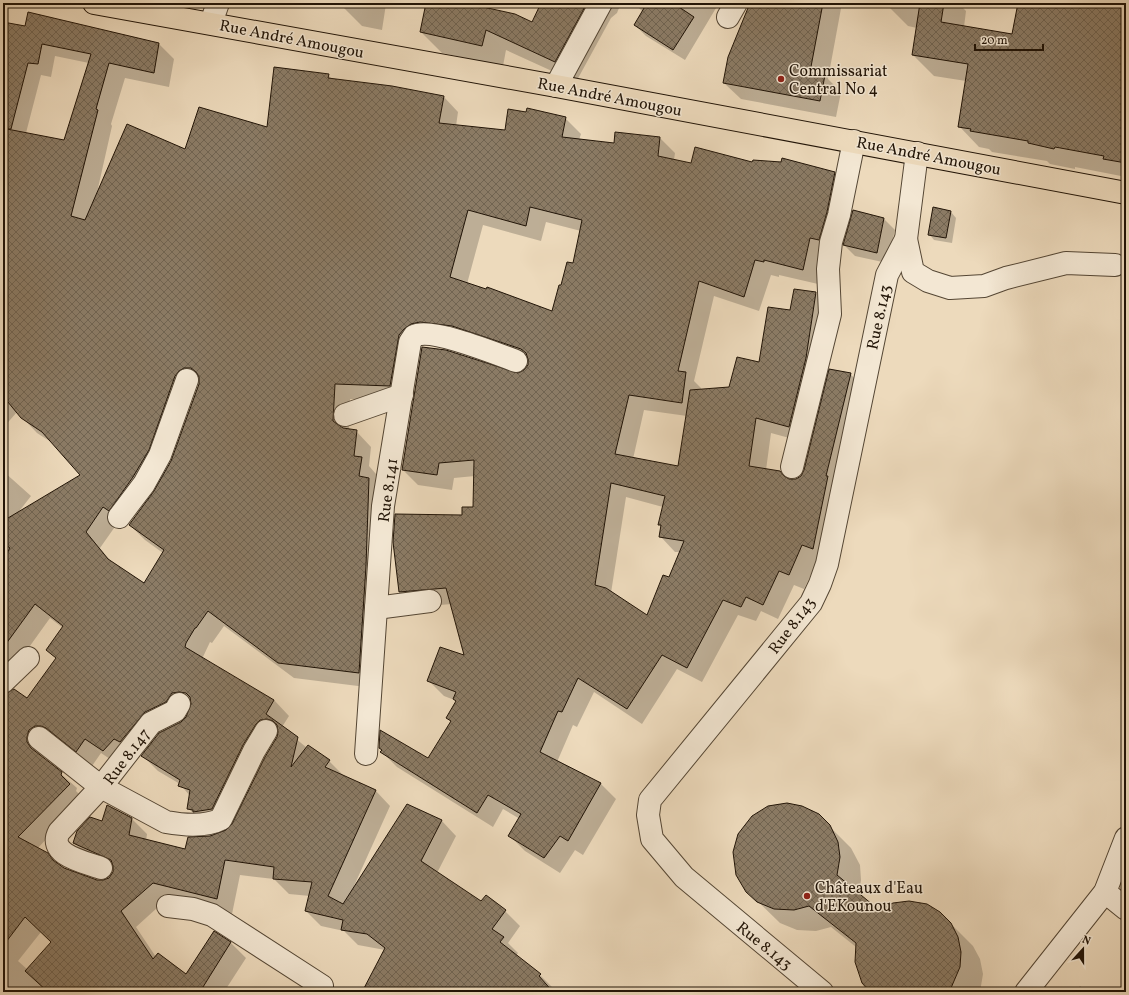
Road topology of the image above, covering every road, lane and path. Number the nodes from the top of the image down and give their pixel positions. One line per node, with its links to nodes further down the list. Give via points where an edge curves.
1 (94, 3): 3 (main road, Rue André Amougou)
2 (601, 3): 4 (street)
3 (215, 13): 4 (main road, Rue André Amougou)
4 (556, 86): 5 (main road, Rue André Amougou)
5 (854, 141): 6 (main road, Rue André Amougou); 14 (street, via 831,242 828,269 830,314)
6 (917, 153): 7 (main road, Rue André Amougou); 8 (street, Rue 8.143)
7 (1126, 193)
8 (906, 239): 9 (street, via 913,272 928,282 950,288 984,286 1066,263); 31 (street, Rue 8.143, via 887,275 827,564 820,584 811,603 650,800 648,815 652,839 684,877)
9 (1115, 265)
10 (516, 361): 12 (street, Rue 8.141, via 469,343 417,334 410,342)
11 (187, 380): 15 (street, via 160,455 144,484)
12 (402, 395): 13 (street); 17 (street, Rue 8.141, via 383,506)
13 (345, 415)
14 (792, 467)
15 (119, 517)
16 (430, 601): 17 (street)
17 (376, 608): 23 (street, Rue 8.141)
18 (28, 658): 19 (street)
19 (3, 682)
20 (179, 704): 24 (street, Rue 8.147, via 175,711 151,723)
21 (266, 731): 24 (street, Rue 8.147, via 225,813 216,822 166,822)
22 (39, 738): 24 (street)
23 (366, 754)
24 (101, 787): 26 (street, via 56,837 62,853)
25 (1124, 846): 27 (street)
26 (101, 868)
27 (1105, 892): 29 (street); 32 (street)
28 (168, 906): 30 (street, via 194,909 212,915)
29 (1126, 910)
30 (322, 986)
31 (822, 992)
32 (1026, 992)

